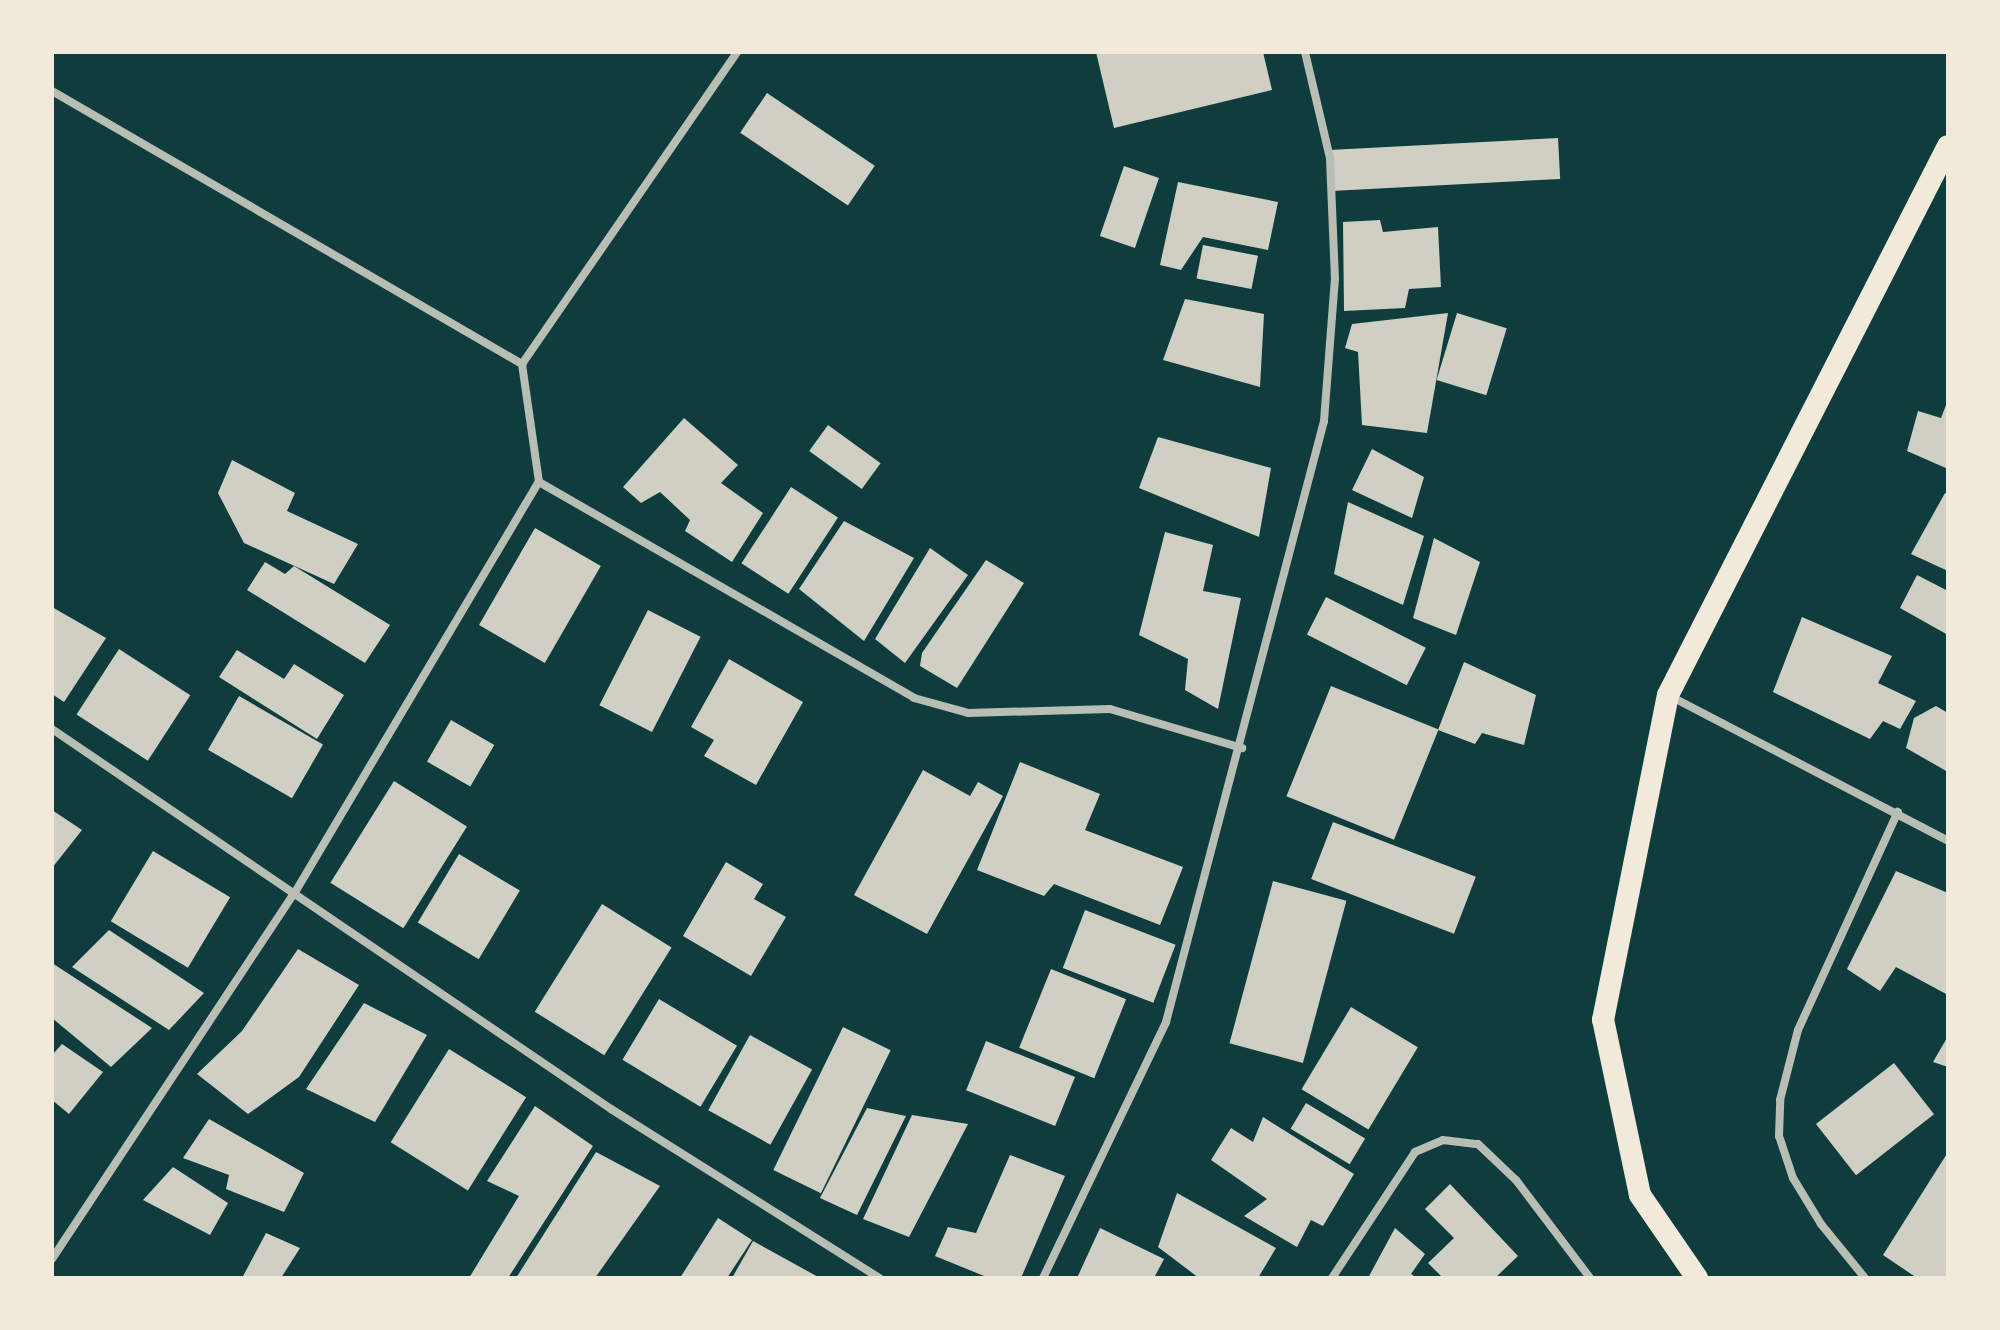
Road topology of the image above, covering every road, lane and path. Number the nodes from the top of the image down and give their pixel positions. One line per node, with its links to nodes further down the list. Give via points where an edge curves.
1 (737, 52): 5 (street)
2 (1305, 52): 9 (street, via 1331,173 1335,279 1324,421)
3 (52, 91): 5 (street)
4 (1948, 146): 7 (highway)
5 (522, 364): 6 (street)
6 (539, 482): 9 (street, via 914,698 968,713 1110,709); 12 (street)
7 (1668, 695): 10 (street); 18 (highway, via 1603,1020 1640,1195)
8 (52, 729): 12 (street)
9 (1242, 748): 15 (street, via 1166,1022)
10 (1898, 812): 11 (street); 19 (street, via 1798,1030 1780,1100 1779,1136 1793,1178 1821,1224)
11 (1948, 841)
12 (294, 894): 13 (street); 14 (street, via 611,1109)
13 (52, 1259)
14 (879, 1278)
15 (1043, 1278)
16 (1332, 1278): 17 (street, via 1415,1152 1443,1140 1478,1144)
17 (1590, 1278)
18 (1697, 1278)
19 (1865, 1278)

